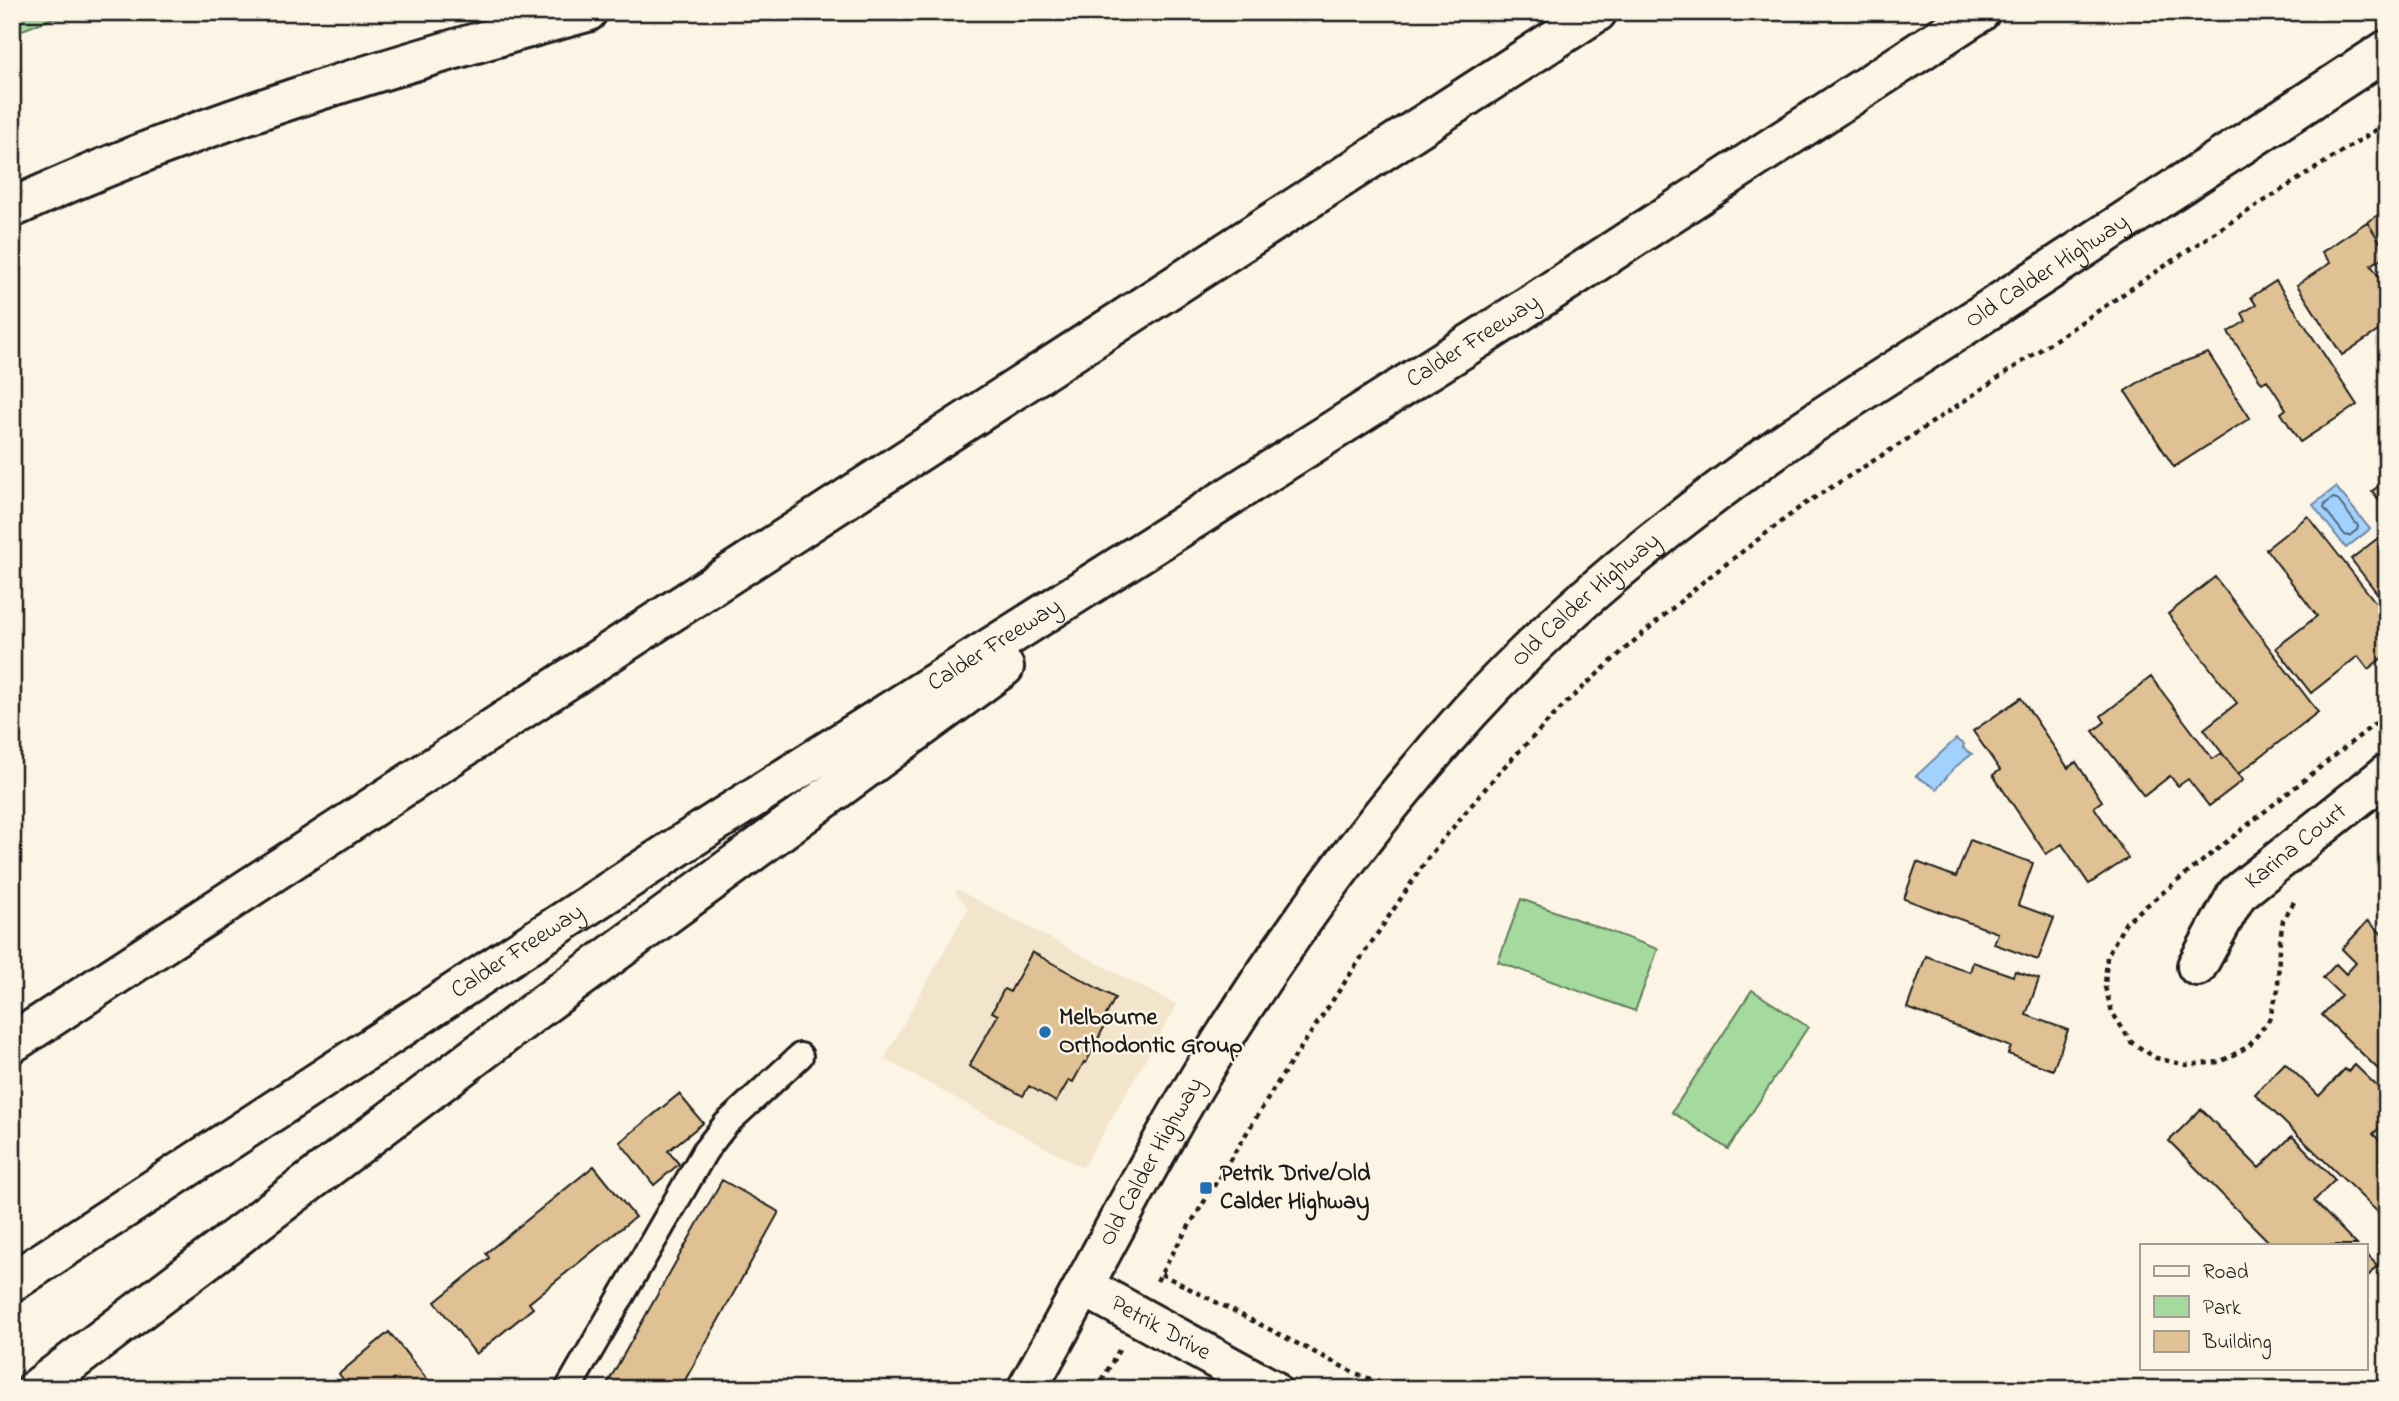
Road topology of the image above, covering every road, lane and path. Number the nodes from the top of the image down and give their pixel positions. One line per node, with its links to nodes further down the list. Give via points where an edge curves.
1 (587, 12): 6 (main road, via 225,122)
2 (1597, 12): 10 (main road)
3 (1980, 12): 7 (main road, Calder Freeway)
4 (2387, 50): 14 (main road, Old Calder Highway, via 1784,444 1660,537 1534,646 1412,777 1317,900 1226,1034)
5 (2387, 123): 12 (path, via 1803,505 1704,581 1568,701 1500,771 1430,855 1280,1079)
6 (12, 208)
7 (1484, 335): 13 (main road, Calder Freeway, via 724,816); 16 (main road, via 1006,666 535,1012)
8 (2387, 774): 9 (main road, Karina Court, via 2237,894)
9 (2197, 966)
10 (12, 1043)
11 (800, 1056): 17 (lane, via 726,1124 705,1151)
12 (1161, 1274): 15 (path); 20 (path)
13 (12, 1282)
14 (1085, 1287): 15 (main road, Petrik Drive); 18 (main road, Old Calder Highway)
15 (1138, 1316): 19 (main road, Petrik Drive)
16 (36, 1389)
17 (568, 1389)
18 (1027, 1389)
19 (1272, 1389)
20 (1395, 1389)

